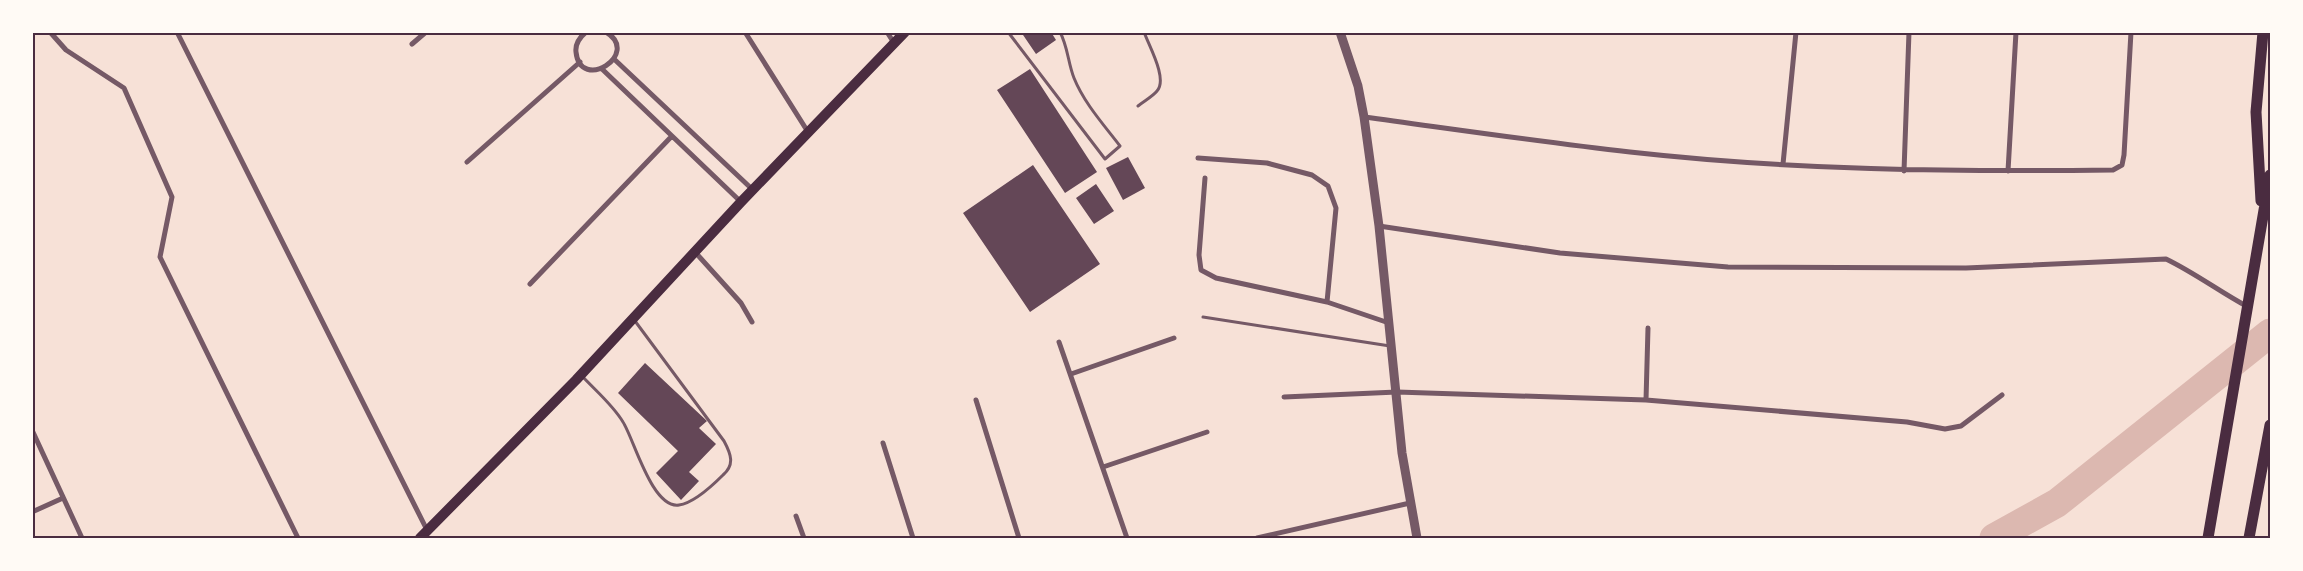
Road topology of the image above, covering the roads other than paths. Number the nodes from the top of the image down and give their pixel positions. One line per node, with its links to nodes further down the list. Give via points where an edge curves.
1 (50, 32): 68 (street, via 66,50 124,88 172,197 160,258)
2 (177, 32): 66 (street)
3 (426, 32): 18 (street)
4 (606, 32): 20 (street, via 616,46)
5 (745, 32): 25 (street)
6 (887, 32): 19 (street)
7 (905, 32): 19 (main road)
8 (1008, 32): 9 (lane, via 1105,159 1120,146 1081,94)
9 (1060, 32)
10 (1144, 32): 23 (lane, via 1161,82 1158,91)
11 (1340, 32): 24 (street, via 1358,86)
12 (1796, 32): 29 (street)
13 (1909, 32): 30 (street)
14 (2016, 32): 31 (street)
15 (2131, 32): 31 (street, via 2122,165 2113,170)
16 (2263, 32): 36 (main road, via 2256,112)
17 (583, 33): 21 (street, via 576,50)
18 (412, 44)
19 (894, 44): 25 (main road)
20 (614, 59): 22 (street); 34 (street)
21 (580, 62): 22 (street, via 591,70); 28 (street)
22 (602, 69): 26 (street)
23 (1138, 106)
24 (1364, 117): 29 (street, via 1630,152); 37 (street)
25 (808, 133): 34 (main road)
26 (671, 137): 35 (street); 39 (street)
27 (1198, 158): 40 (street, via 1267,163 1312,175 1328,186 1336,208)
28 (467, 162)
29 (1783, 164): 30 (street)
30 (1904, 171): 31 (street)
31 (2008, 172)
32 (2270, 175): 36 (main road)
33 (1204, 178): 40 (street, via 1201,270 1216,278)
34 (753, 190): 35 (main road)
35 (741, 202): 38 (main road)
36 (2262, 223): 41 (main road)
37 (1379, 226): 41 (street, via 1560,253 1728,267 1966,268 2166,259); 45 (street)
38 (695, 251): 43 (main road); 44 (street, via 741,303)
39 (530, 284)
40 (1327, 302): 45 (street)
41 (2248, 307): 75 (main road)
42 (1203, 316): 49 (lane)
43 (633, 319): 50 (main road); 50 (lane, via 724,441 730,455 730,468 689,502 677,506 670,504 650,481 624,422)
44 (752, 322)
45 (1388, 323): 49 (street)
46 (1648, 328): 56 (street)
47 (1174, 338): 51 (street)
48 (1059, 342): 51 (street)
49 (1391, 347): 52 (street)
50 (581, 374): 66 (main road)
51 (1071, 374): 61 (street)
52 (1397, 392): 54 (street); 56 (street); 63 (street)
53 (2002, 395): 56 (street, via 1961,426 1945,429 1907,422)
54 (1284, 397)
55 (976, 400): 71 (street)
56 (1646, 400)
57 (2270, 425): 76 (main road)
58 (32, 430): 62 (street)
59 (1207, 432): 61 (street)
60 (883, 443): 70 (street)
61 (1103, 467): 72 (street)
62 (63, 498): 64 (street); 67 (street)
63 (1410, 503): 73 (street); 74 (street)
64 (32, 512)
65 (796, 516): 69 (street)
66 (424, 535)
67 (82, 538)
68 (298, 538)
69 (804, 538)
70 (913, 538)
71 (1019, 538)
72 (1127, 538)
73 (1257, 538)
74 (1417, 538)
75 (2208, 538)
76 (2249, 538)

